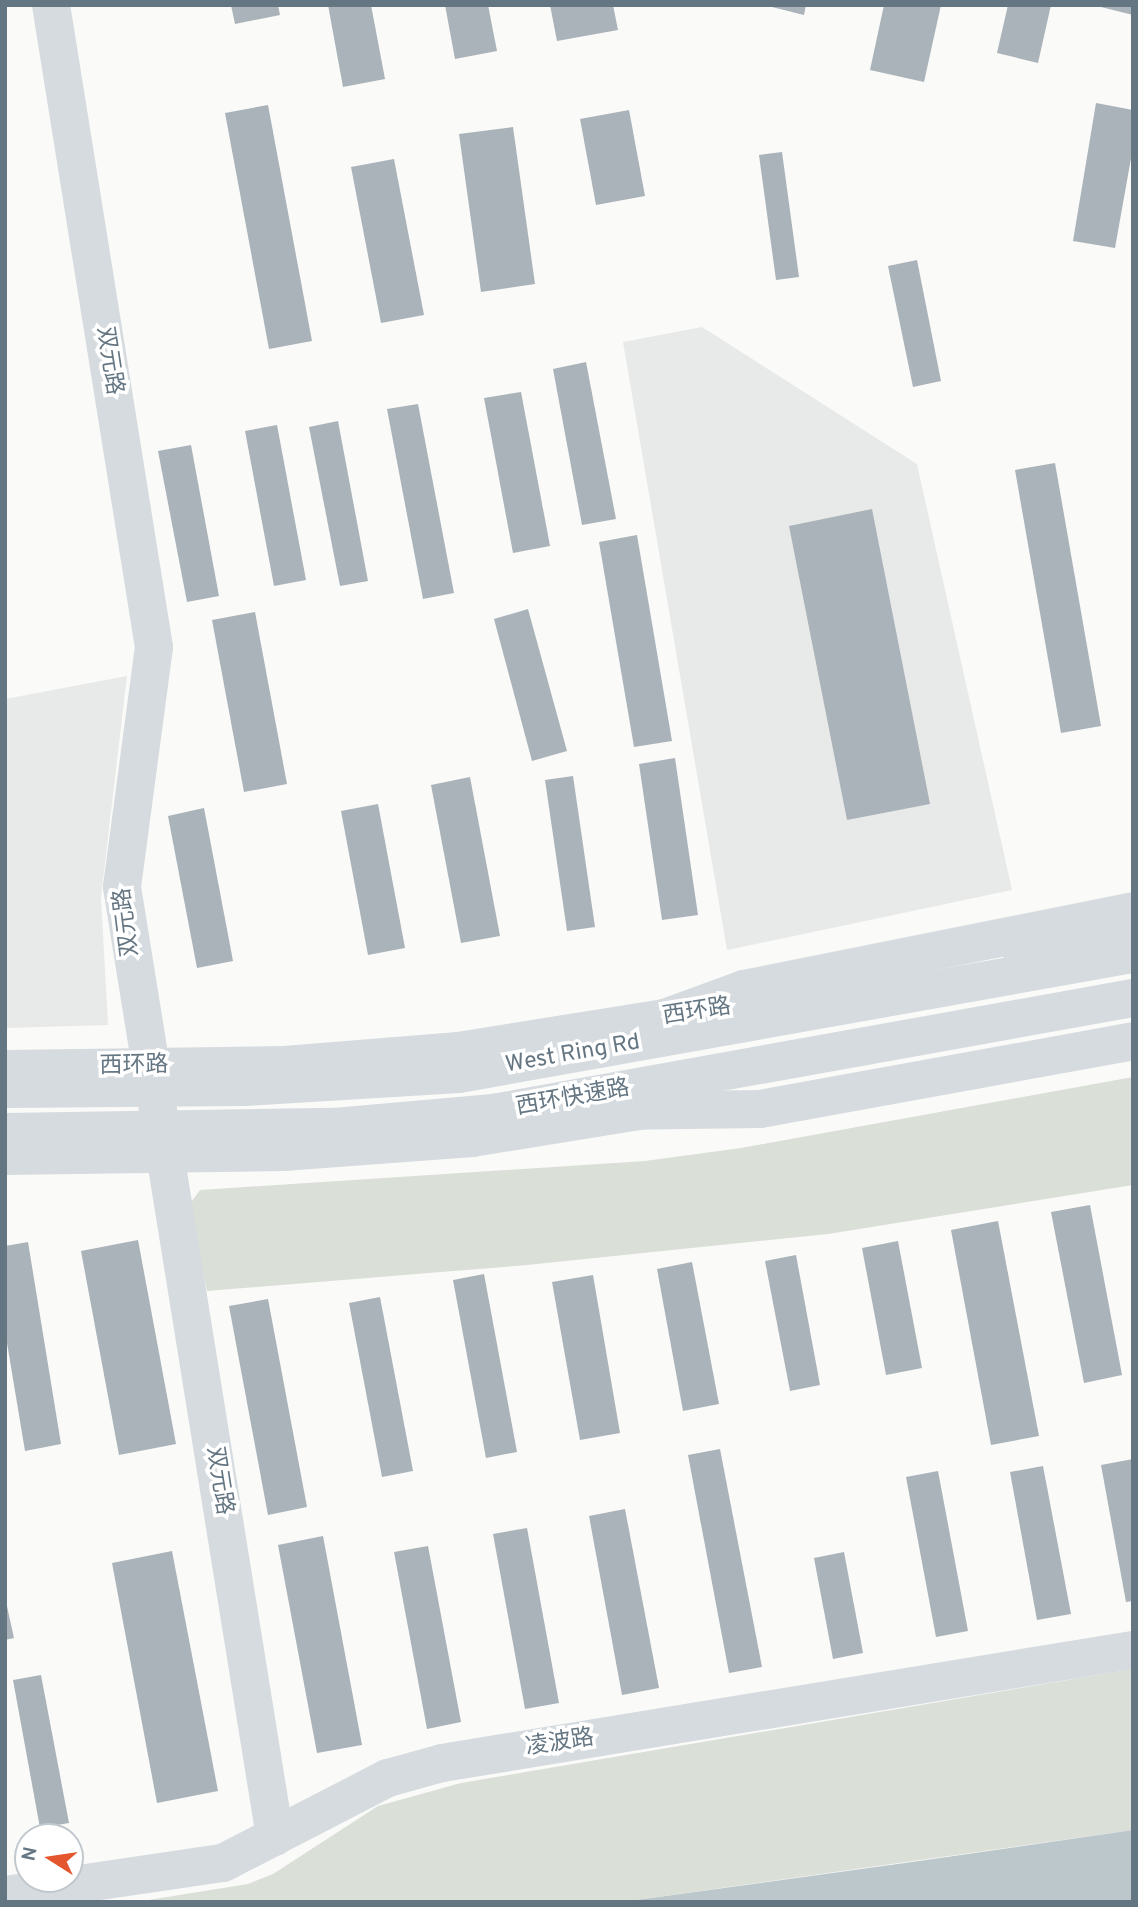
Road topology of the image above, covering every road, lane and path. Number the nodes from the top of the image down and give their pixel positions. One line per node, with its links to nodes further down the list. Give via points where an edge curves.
1 (51, 5): 9 (main road, 双元路, via 153,647 122,887)
2 (1133, 911): 8 (main road, via 744,989)
3 (1133, 929): 9 (main road, 西环路, via 787,998 458,1051 285,1065)
4 (1133, 954): 8 (main road, West Ring Rd)
5 (1133, 998): 12 (main road, 西环快速路)
6 (1133, 1022): 14 (main road, via 472,1139 283,1152)
7 (1133, 1041): 12 (main road, via 760,1109)
8 (551, 1060): 11 (main road, West Ring Rd, via 459,1074 328,1083)
9 (148, 1067): 10 (main road, 西环路); 14 (main road, 双元路)
10 (5, 1069)
11 (5, 1089)
12 (492, 1113): 13 (main road, 西环快速路, via 322,1127)
13 (5, 1132)
14 (165, 1154): 15 (main road); 17 (main road, 双元路)
15 (5, 1156)
16 (1133, 1650): 17 (main road, 凌波路, via 442,1763 388,1778)
17 (275, 1837): 18 (main road, 凌波路, via 223,1863)
18 (5, 1895)

